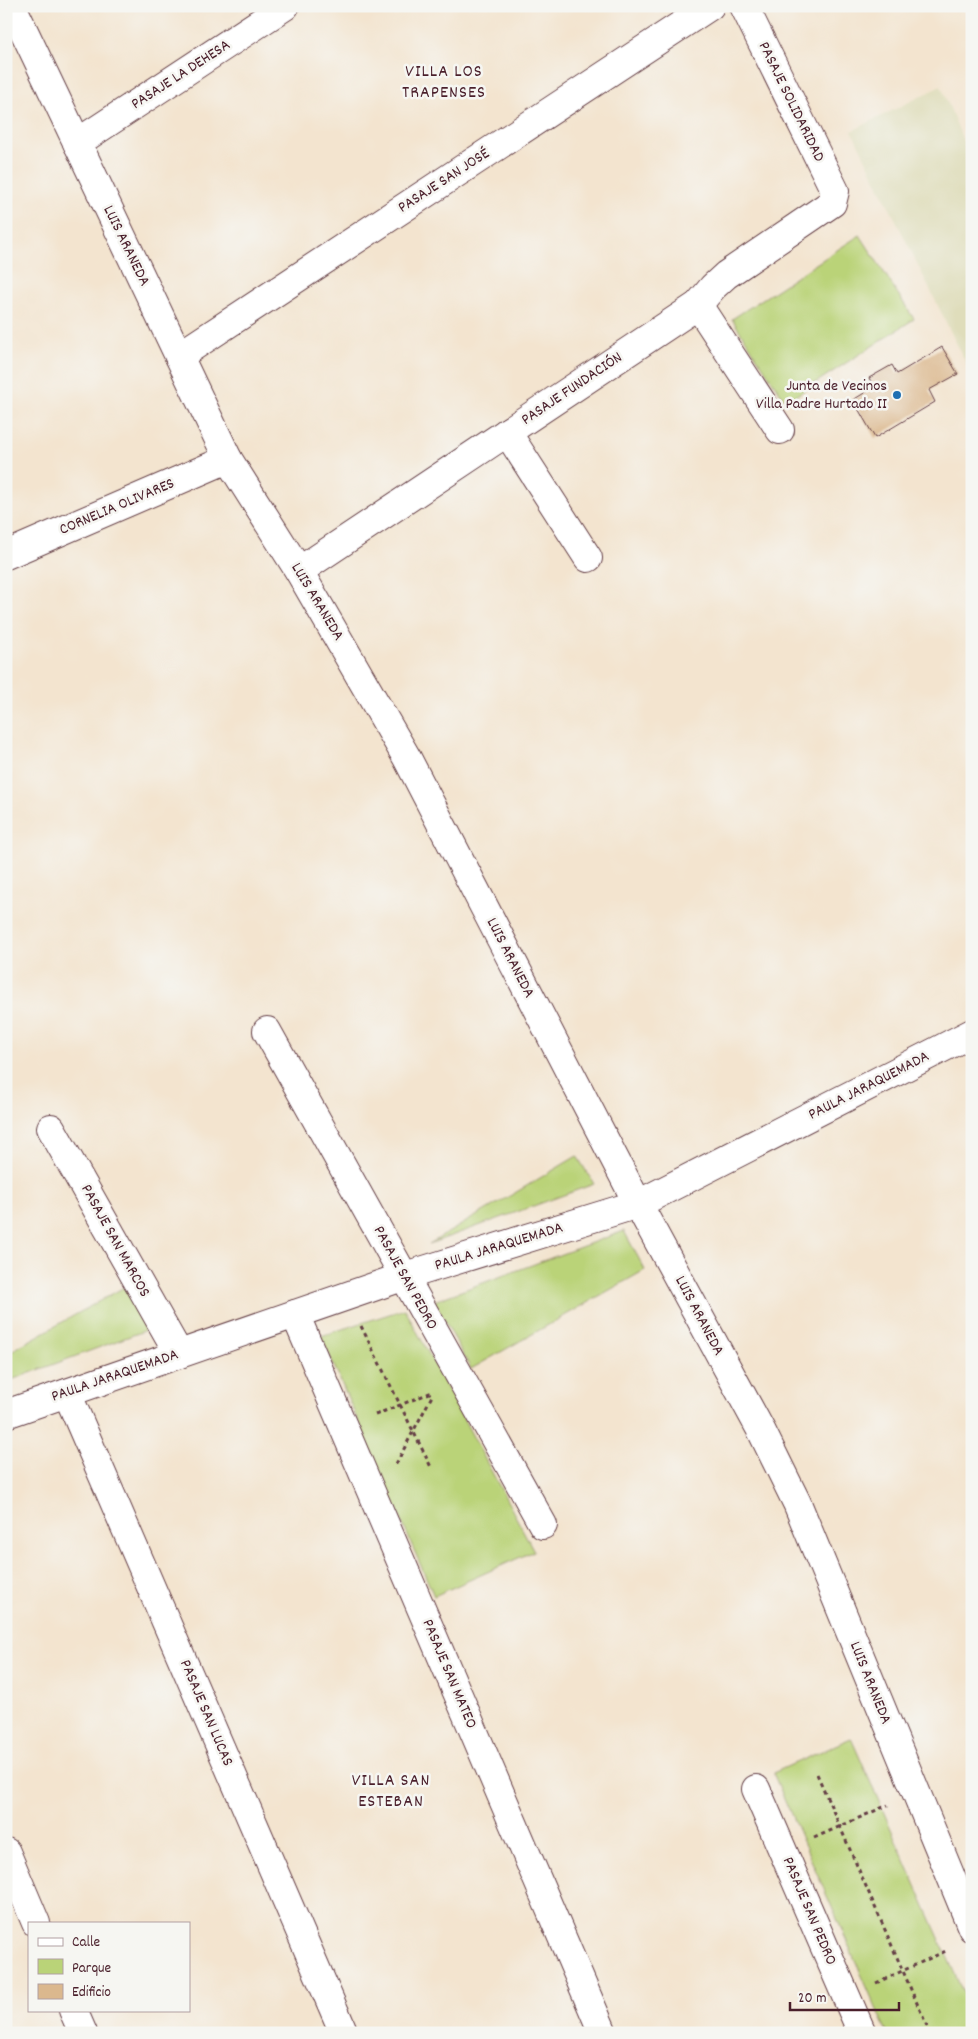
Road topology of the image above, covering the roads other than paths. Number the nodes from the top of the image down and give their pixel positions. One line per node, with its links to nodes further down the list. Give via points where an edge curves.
1 (12, 6): 5 (street, LUIS ARANEDA)
2 (285, 6): 5 (street, PASAJE LA DEHESA)
3 (710, 6): 8 (street, PASAJE SAN JOSÉ)
4 (744, 6): 6 (street, PASAJE SOLIDARIDAD)
5 (77, 143): 8 (street, LUIS ARANEDA)
6 (835, 198): 7 (street, PASAJE FUNDACIÓN, via 827,207 726,276)
7 (698, 305): 9 (street); 10 (street, PASAJE FUNDACIÓN)
8 (179, 356): 11 (street, LUIS ARANEDA)
9 (780, 430)
10 (507, 432): 13 (street); 14 (street, PASAJE FUNDACIÓN)
11 (228, 459): 12 (street, CORNELIA OLIVARES); 14 (street, LUIS ARANEDA)
12 (6, 555)
13 (588, 558)
14 (299, 571): 18 (street, LUIS ARANEDA, via 407,758)
15 (267, 1031): 19 (street, PASAJE SAN PEDRO)
16 (972, 1033): 18 (street, PAULA JARAQUEMADA)
17 (51, 1128): 21 (street, PASAJE SAN MARCOS)
18 (638, 1204): 19 (street, PAULA JARAQUEMADA); 28 (street, LUIS ARANEDA, via 797,1503 915,1794)
19 (405, 1276): 20 (street, PAULA JARAQUEMADA); 24 (street, PASAJE SAN PEDRO)
20 (295, 1314): 21 (street, PAULA JARAQUEMADA); 32 (street, PASAJE SAN MATEO)
21 (179, 1354): 22 (street, PAULA JARAQUEMADA)
22 (67, 1393): 23 (street, PAULA JARAQUEMADA); 31 (street, PASAJE SAN LUCAS)
23 (6, 1414)
24 (543, 1526)
25 (756, 1789): 33 (street, PASAJE SAN PEDRO)
26 (6, 1852): 27 (street)
27 (36, 1922)
28 (963, 1937)
29 (74, 2012): 30 (street)
30 (83, 2033)
31 (344, 2033)
32 (603, 2033)
33 (862, 2033)

